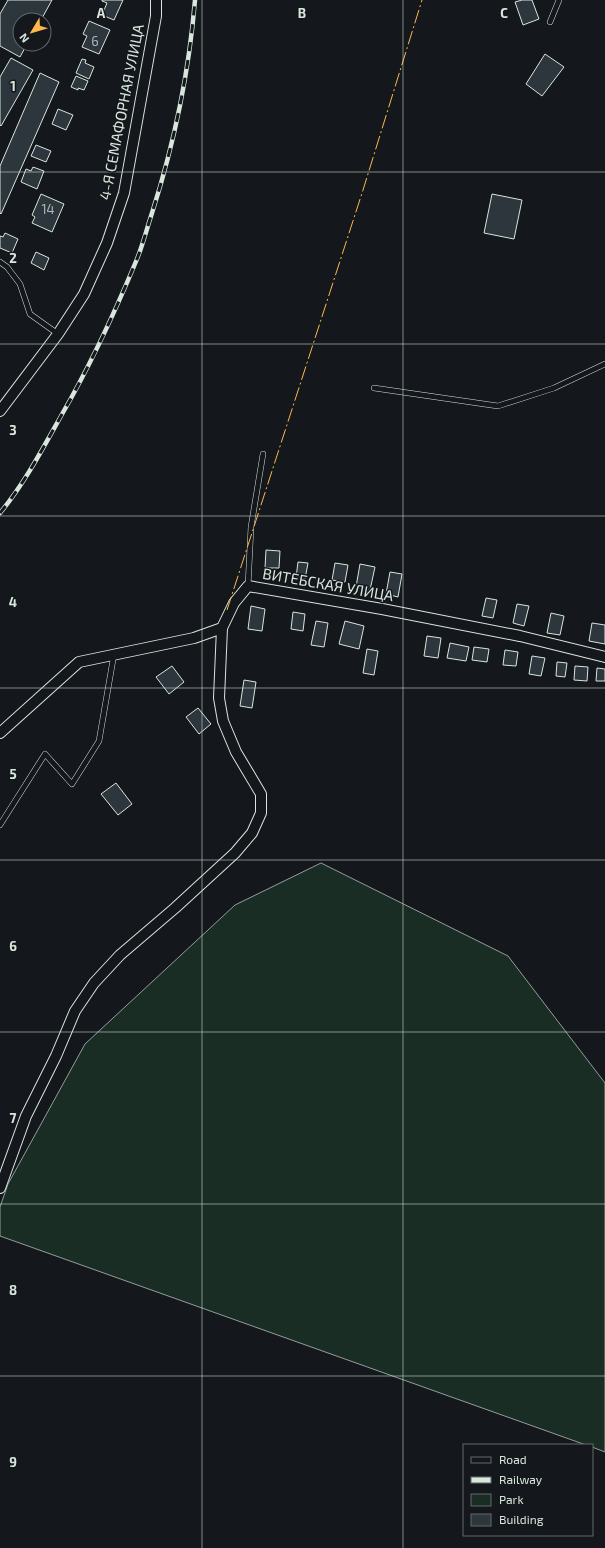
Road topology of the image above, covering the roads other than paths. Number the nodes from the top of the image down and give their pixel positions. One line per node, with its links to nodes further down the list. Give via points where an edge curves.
1 (156, 0): 5 (street, 4-Я СЕМАФОРНАЯ УЛИЦА, via 156,16 124,193 107,243 84,294)
2 (559, 0): 3 (lane)
3 (550, 22)
4 (0, 262): 5 (lane, via 20,284 30,314)
5 (58, 334): 8 (street, 4-Я СЕМАФОРНАЯ УЛИЦА)
6 (605, 364): 7 (lane, via 554,388 498,406)
7 (374, 388)
8 (0, 411)
9 (263, 454): 10 (lane, via 251,527)
10 (248, 586): 11 (street, ВИТЕБСКАЯ УЛИЦА, via 234,603); 13 (street, ВИТЕБСКАЯ УЛИЦА, via 504,633)
11 (222, 628): 12 (street, via 194,638); 16 (street, via 219,698 223,721 236,752 261,794 261,813 252,833 235,853 120,955 94,983 75,1011 26,1116)
12 (114, 653): 14 (street, via 79,662); 15 (lane, via 98,741 72,784 45,754)
13 (605, 657)
14 (0, 733)
15 (0, 825)
16 (0, 1188)

